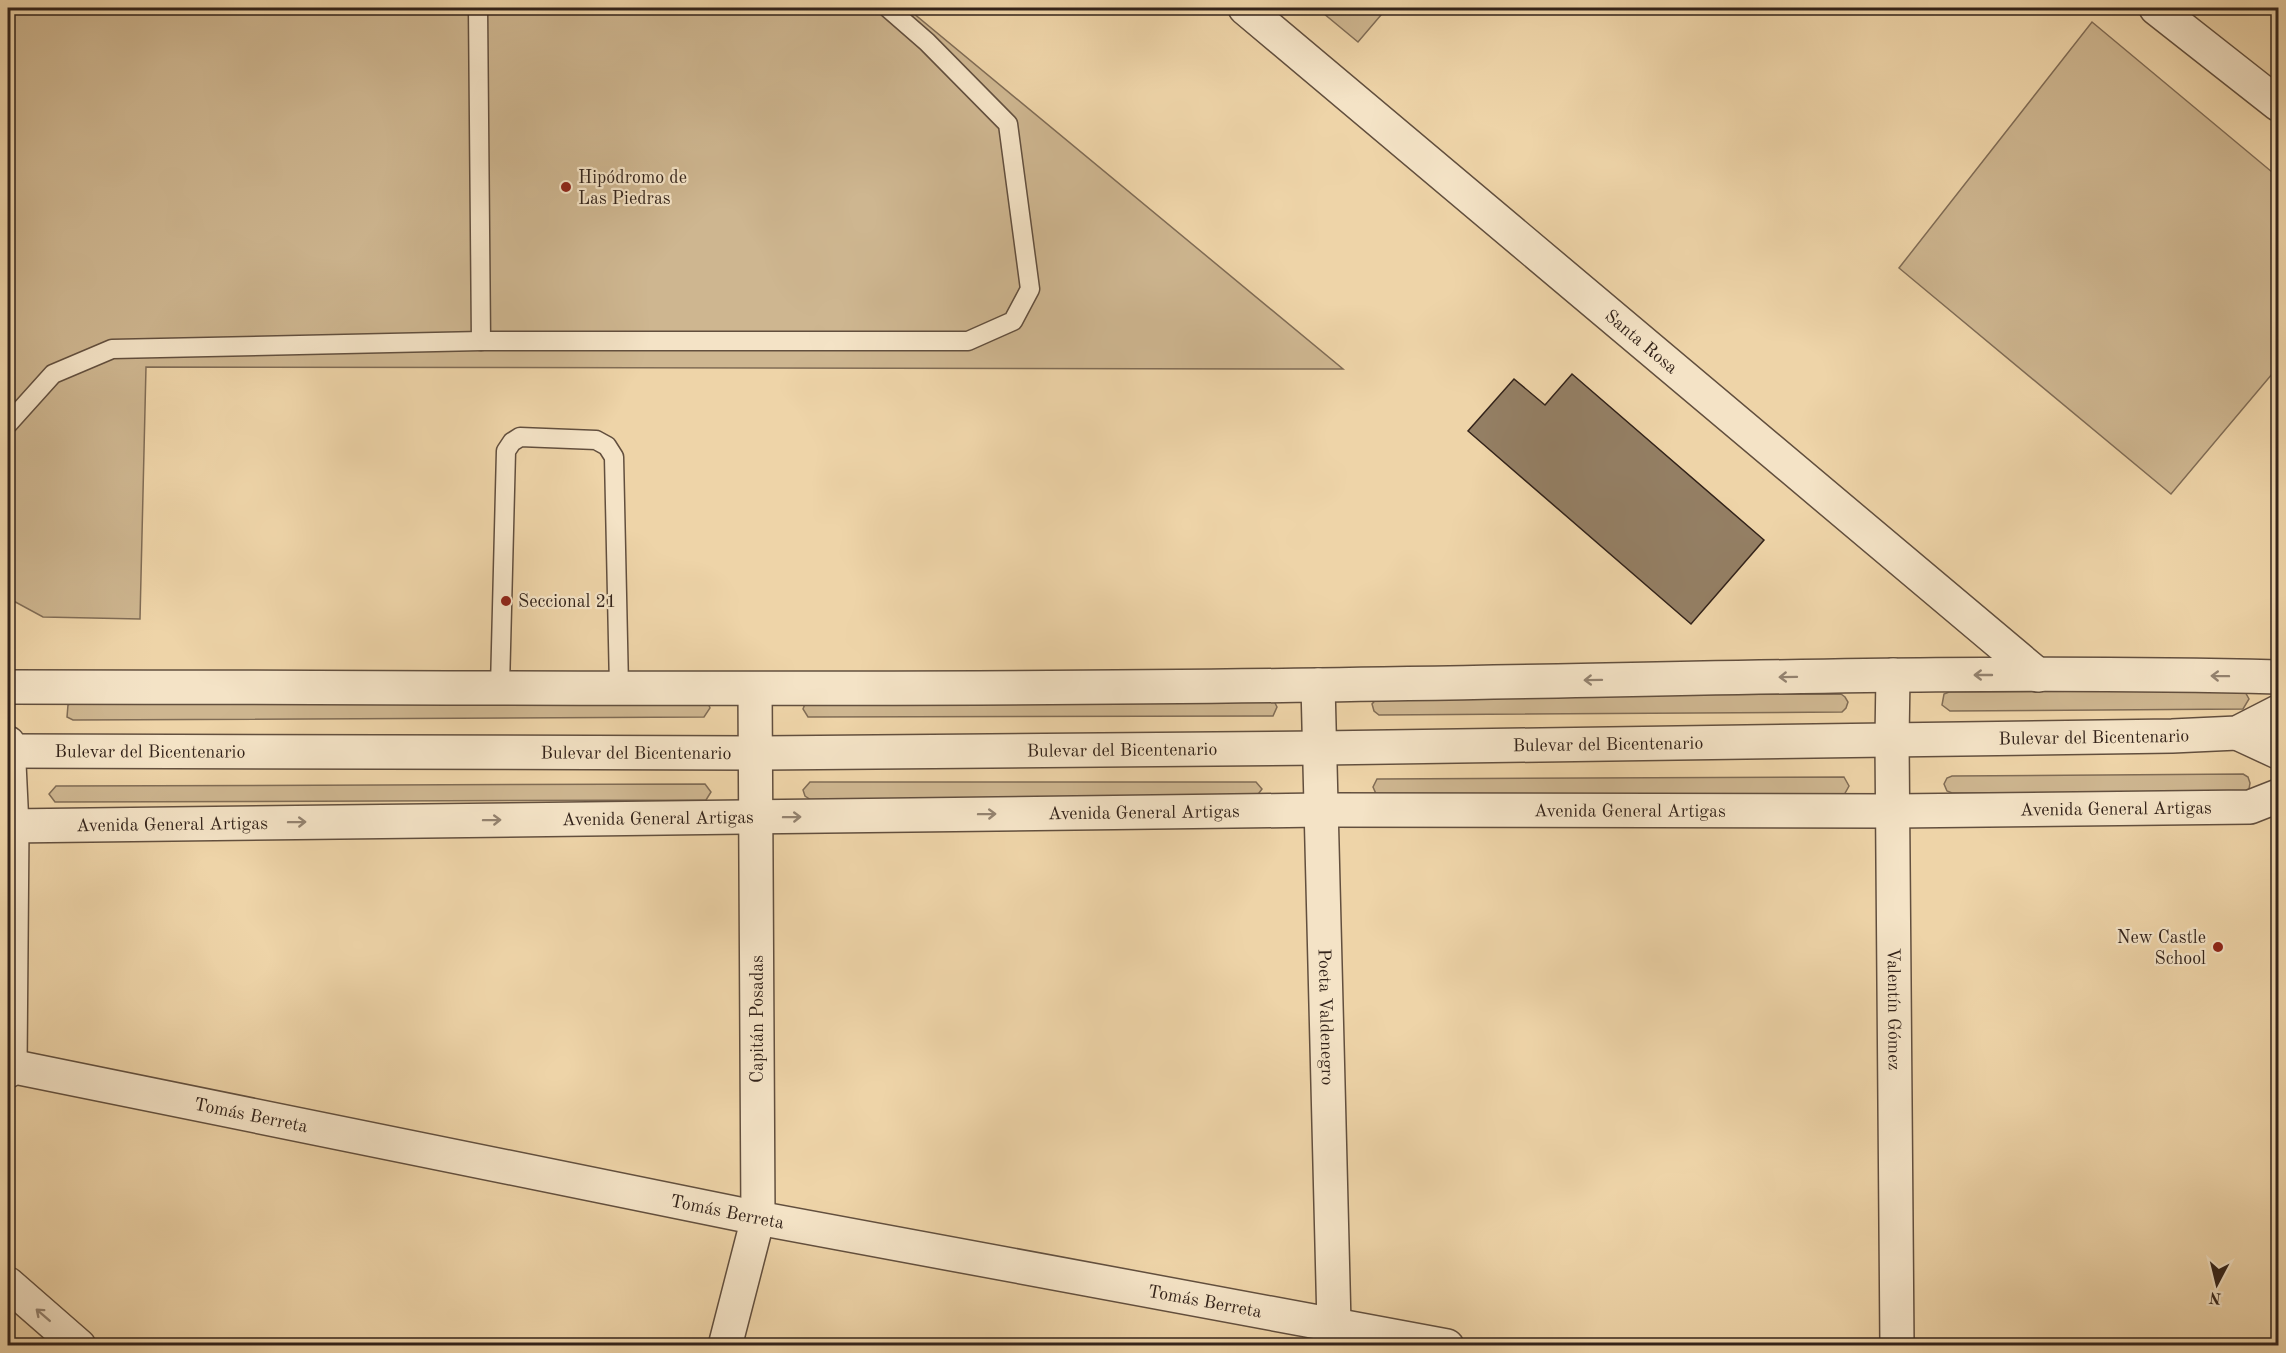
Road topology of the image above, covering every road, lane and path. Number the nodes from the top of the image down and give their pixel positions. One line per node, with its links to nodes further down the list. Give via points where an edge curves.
1 (478, 8): 7 (lane)
2 (888, 8): 7 (lane, via 1008,124 1030,289 1013,321 968,341)
3 (1245, 8): 10 (street, Santa Rosa)
4 (2161, 9): 5 (street)
5 (2265, 83): 6 (street)
6 (2278, 104)
7 (481, 341): 8 (lane, via 112,349 53,374)
8 (8, 424)
9 (1893, 675): 10 (street, one-way to 9); 12 (street, one-way to 12); 19 (street, Valentín Gómez)
10 (2038, 675): 11 (street, one-way to 10)
11 (2278, 677)
12 (1318, 685): 16 (street); 21 (street, Poeta Valdenegro)
13 (8, 687): 14 (street)
14 (500, 687): 15 (street); 15 (lane, via 506,451 520,437 596,440 607,446 614,457)
15 (619, 687): 16 (street)
16 (755, 689): 23 (street, Capitán Posadas)
17 (2278, 712): 18 (street, Bulevar del Bicentenario)
18 (2237, 734): 19 (street, Bulevar del Bicentenario); 22 (street, Bulevar del Bicentenario)
19 (1892, 740): 21 (street, Bulevar del Bicentenario); 26 (street, Valentín Gómez)
20 (8, 748): 23 (street, Bulevar del Bicentenario); 28 (street)
21 (1320, 748): 23 (street, Bulevar del Bicentenario); 25 (street, Poeta Valdenegro)
22 (2278, 752)
23 (756, 753): 27 (street, Capitán Posadas)
24 (2278, 796): 26 (street, Avenida General Artigas, via 2250,807)
25 (1322, 810): 26 (street, Avenida General Artigas); 27 (street, Avenida General Artigas, one-way to 25); 32 (street, Poeta Valdenegro)
26 (1894, 811): 36 (street, Valentín Gómez)
27 (756, 817): 28 (street, Avenida General Artigas, one-way to 27); 30 (street, Capitán Posadas)
28 (10, 826): 29 (street)
29 (9, 1069): 30 (street, Tomás Berreta)
30 (758, 1218): 32 (street, Tomás Berreta); 34 (street, Capitán Posadas)
31 (8, 1284): 33 (street, one-way to 31)
32 (1331, 1335): 35 (street, Tomás Berreta)
33 (79, 1346)
34 (725, 1346)
35 (1447, 1346)
36 (1897, 1346)

